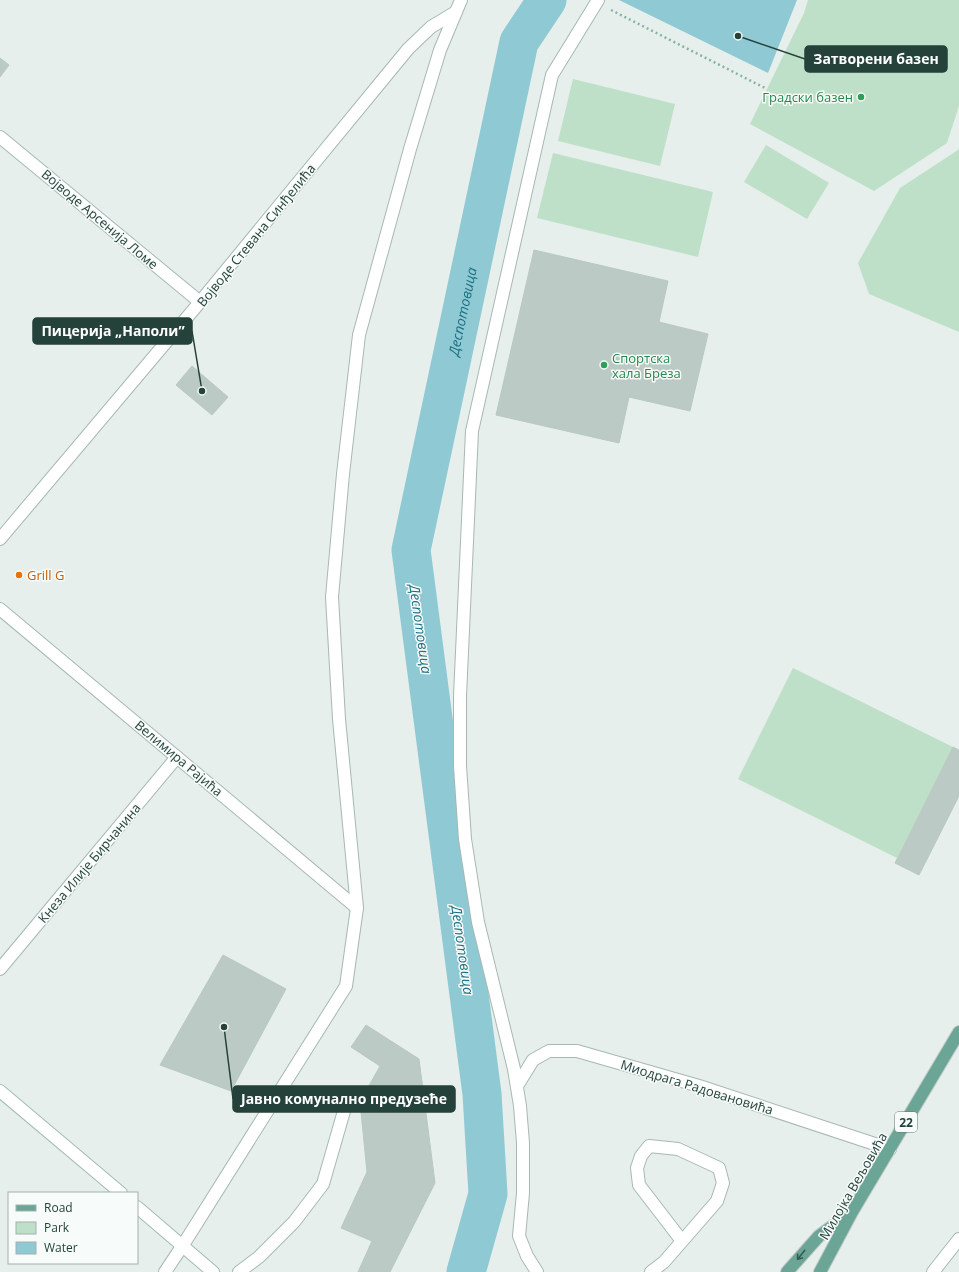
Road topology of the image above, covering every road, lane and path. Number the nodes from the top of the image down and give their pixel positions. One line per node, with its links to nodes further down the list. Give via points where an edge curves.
1 (461, 0): 3 (street)
2 (597, 1): 4 (path); 13 (street, via 552,75 472,431 460,696 460,774 465,839 478,922)
3 (456, 12): 6 (street, Војводе Стевана Синђелића, via 431,27 408,49); 10 (street, via 440,50 410,149 359,335 342,474 332,597 339,719)
4 (767, 89)
5 (0, 136): 6 (street, Војводе Арсенија Ломе)
6 (200, 302): 7 (street, Војводе Стевана Синђелића)
7 (0, 539)
8 (0, 609): 9 (street, Велимира Рајића)
9 (177, 757): 10 (street, Велимира Рајића); 11 (street, Кнеза Илије Бирчанина)
10 (357, 908): 22 (street, via 346,986)
11 (0, 969)
12 (959, 1032): 16 (main road, Милојка Вељовића / 22)
13 (517, 1086): 16 (street, Миодрага Радовановића, via 532,1060 549,1051 577,1051 699,1086); 26 (street, via 523,1143 523,1193 519,1236)
14 (0, 1091): 17 (street)
15 (344, 1111): 25 (street, via 323,1184 294,1222 259,1257)
16 (890, 1149): 19 (main road, Милојка Вељовића / 22)
17 (120, 1192)
18 (138, 1208): 22 (street)
19 (852, 1212): 28 (main road, one-way to 28, via 819,1236); 29 (main road, Милојка Вељовића / 22)
20 (959, 1239): 30 (street)
21 (682, 1241): 21 (street, via 717,1201 723,1183 719,1168 678,1149 649,1146 637,1168 639,1185); 27 (street, via 664,1262)
22 (183, 1245): 23 (street); 24 (street)
23 (166, 1272)
24 (213, 1272)
25 (239, 1272)
26 (537, 1272)
27 (651, 1272)
28 (787, 1272)
29 (820, 1272)
30 (932, 1272)

